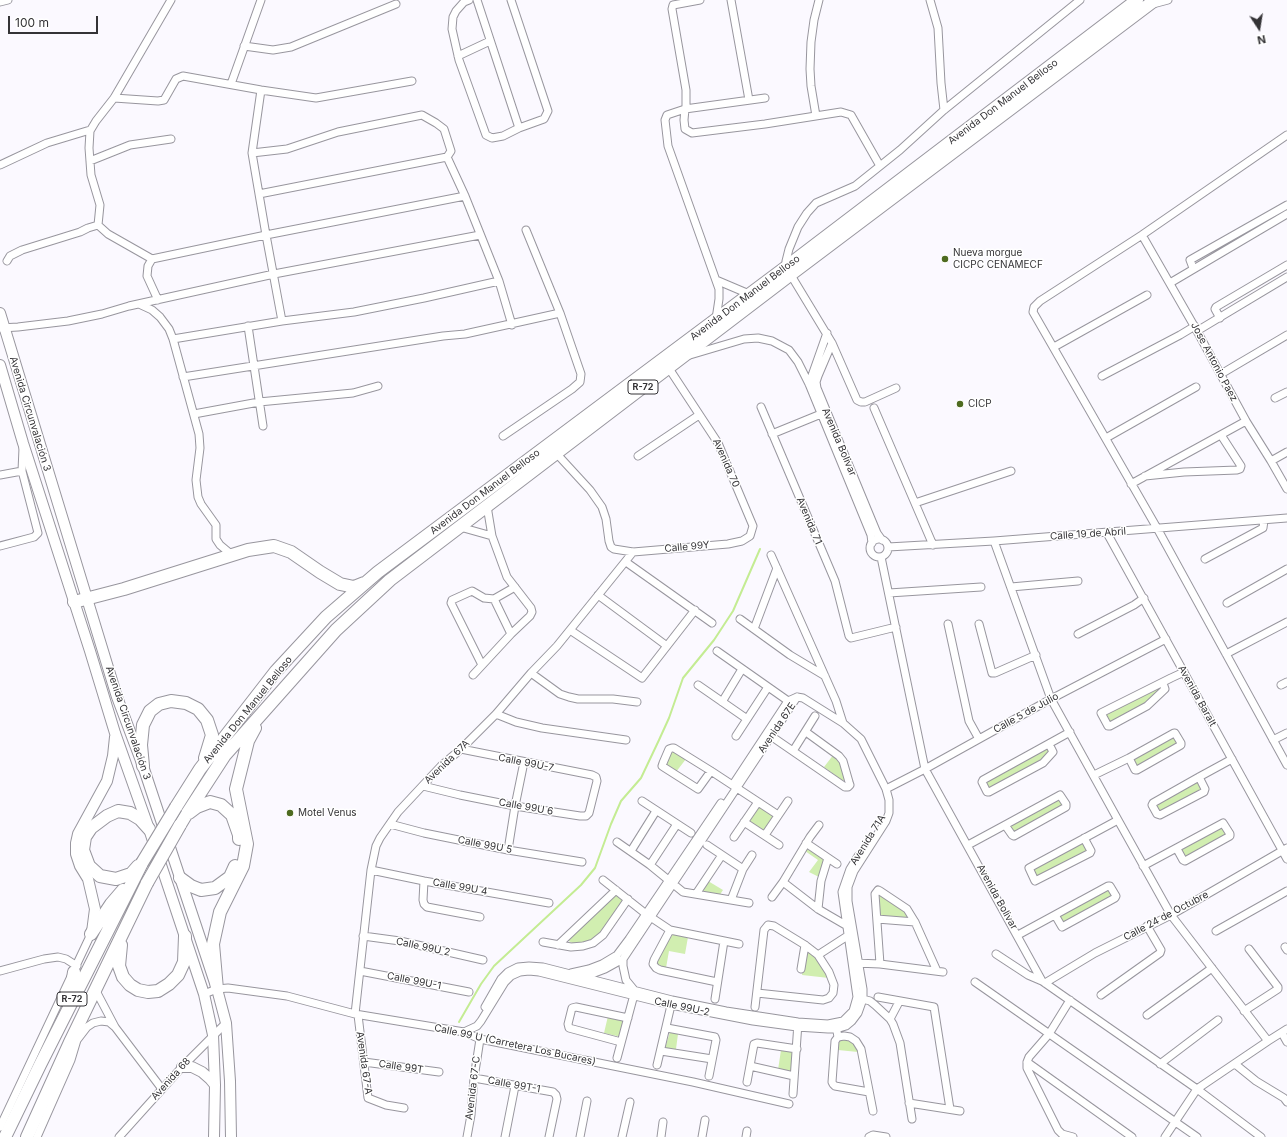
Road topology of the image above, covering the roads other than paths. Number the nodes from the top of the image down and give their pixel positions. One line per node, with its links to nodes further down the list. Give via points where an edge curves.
1 (8, 0): 13 (street)
2 (171, 0): 22 (street)
3 (261, 0): 17 (street)
4 (469, 0): 18 (street, via 464,2 453,17 452,28)
5 (477, 0): 16 (street)
6 (511, 0): 28 (street, via 548,110 544,119)
7 (700, 0): 25 (street, via 673,5 672,10 686,90)
8 (731, 0): 24 (street)
9 (819, 0): 27 (street, via 814,20 810,69)
10 (930, 0): 26 (street, via 938,28)
11 (1080, 0): 26 (street)
12 (1168, 0): 14 (street)
13 (0, 2)
14 (1147, 2): 50 (main road, Avenida Don Manuel Belloso / R-72)
15 (396, 4): 17 (street, via 291,47 273,50)
16 (490, 40): 18 (street); 28 (street)
17 (244, 46): 20 (street)
18 (458, 56): 28 (street, via 486,134 492,138 503,136)
19 (412, 81): 21 (street, via 316,98)
20 (230, 84): 21 (street); 22 (street, via 183,76 176,79 164,100)
21 (261, 90): 32 (street)
22 (114, 98): 29 (street)
23 (765, 98): 24 (street)
24 (750, 100): 25 (street)
25 (685, 109): 27 (street, via 685,130 692,133); 54 (street, via 667,114 668,146)
26 (944, 110): 36 (street)
27 (816, 116): 36 (street, via 841,112 851,114)
28 (519, 128)
29 (90, 130): 34 (street); 35 (street, via 47,143)
30 (1287, 134): 45 (street)
31 (171, 139): 34 (street, via 130,145)
32 (252, 153): 33 (street, via 287,149 338,132 422,116 444,129 451,151); 37 (street)
33 (447, 157): 37 (street); 38 (street)
34 (90, 161): 41 (street, via 91,175 100,205)
35 (0, 164)
36 (880, 166): 50 (street, via 855,186 816,203 807,213 798,227 787,256)
37 (258, 194): 43 (street)
38 (465, 196): 43 (street); 44 (street)
39 (1287, 205): 49 (street, via 1190,260)
40 (1287, 214): 49 (street)
41 (98, 225): 46 (street, via 108,234); 47 (street, via 22,250 13,254)
42 (526, 230): 61 (street)
43 (266, 235): 46 (street); 51 (street)
44 (480, 235): 51 (street); 53 (street)
45 (1142, 235): 55 (street, Jose Antonio Paez); 73 (street, via 1034,307 1033,312)
46 (152, 259): 58 (street, via 147,276)
47 (7, 261)
48 (1287, 265): 62 (street, via 1216,307)
49 (1193, 268): 55 (street)
50 (788, 271): 56 (main road, Avenida Don Manuel Belloso / R-72); 69 (street); 74 (main road, Avenida Don Manuel Belloso / R-72)
51 (274, 274): 58 (street); 64 (street)
52 (1287, 277): 62 (street)
53 (499, 280): 64 (street, via 354,312); 65 (street)
54 (716, 280): 56 (street); 63 (street, via 719,299)
55 (1170, 283): 68 (street, Jose Antonio Paez)
56 (749, 294): 63 (main road, Avenida Don Manuel Belloso / R-72)
57 (1147, 295): 73 (street)
58 (158, 300): 59 (street)
59 (139, 304): 67 (street, via 68,321); 71 (street, via 160,317)
60 (0, 313): 67 (main road, Avenida Circunvalación 3)
61 (560, 313): 65 (street); 99 (street, via 581,374 580,382)
62 (1220, 318): 68 (street)
63 (716, 320): 136 (main road, Avenida Don Manuel Belloso / R-72)
64 (282, 321): 66 (street)
65 (512, 324): 76 (street, via 465,334)
66 (248, 326): 71 (street); 76 (street)
67 (2, 328): 93 (main road, Avenida Circunvalación 3)
68 (1196, 328): 78 (street, Jose Antonio Paez); 79 (street)
69 (827, 333): 72 (street); 81 (street)
70 (1287, 335): 78 (street)
71 (173, 339): 80 (street)
72 (832, 343): 84 (street, via 857,400 865,402); 120 (street, Avenida Bolivar, via 816,382 817,388)
73 (1054, 347): 100 (street)
74 (682, 357): 77 (main road, Avenida Don Manuel Belloso / R-72); 81 (street, via 744,339 758,338 772,341 788,350 798,362)
75 (0, 365): 95 (main road, Avenida Circunvalación 3)
76 (253, 365): 80 (street); 87 (street)
77 (668, 367): 92 (street, Avenida 70); 103 (main road, Avenida Don Manuel Belloso / R-72)
78 (1221, 374): 94 (street, Jose Antonio Paez)
79 (1102, 376)
80 (183, 377): 90 (street)
81 (809, 384): 91 (street)
82 (378, 386): 87 (street, via 353,393)
83 (1196, 387): 100 (street)
84 (896, 388)
85 (1287, 392): 86 (street)
86 (1275, 398)
87 (259, 402): 90 (street); 96 (street)
88 (760, 407): 97 (street, Avenida 71)
89 (874, 408): 112 (street)
90 (194, 414): 128 (street, via 200,448 196,480 198,497 216,525 216,539)
91 (821, 414): 97 (street); 123 (street, via 871,535)
92 (700, 415): 104 (street); 121 (street, Avenida 70, via 718,442 753,526 750,536)
93 (32, 420): 95 (main road); 142 (main road, Avenida Circunvalación 3)
94 (1246, 421): 98 (street); 105 (street, Jose Antonio Paez)
95 (17, 424): 101 (main road, Avenida Circunvalación 3)
96 (263, 426)
97 (772, 434): 153 (street, Avenida 71, via 835,581 850,638)
98 (1221, 435): 109 (street); 109 (street, via 1241,466 1240,469)
99 (503, 436)
100 (1106, 438): 110 (street)
101 (23, 443): 106 (street); 145 (main road, Avenida Circunvalación 3)
102 (1287, 452): 105 (street)
103 (556, 453): 113 (main road, Avenida Don Manuel Belloso / R-72); 127 (street, Calle 99Y, via 602,507 611,547)
104 (638, 456)
105 (1271, 461): 111 (street, Jose Antonio Paez)
106 (22, 471): 108 (street); 125 (street, via 38,533 34,537)
107 (1011, 471): 112 (street)
108 (0, 475)
109 (1145, 476): 110 (street)
110 (1131, 484): 117 (street)
111 (1287, 489)
112 (915, 503): 124 (street)
113 (487, 506): 116 (main road, Avenida Don Manuel Belloso / R-72); 119 (street)
114 (1287, 518): 115 (street, Calle 19 de Abril)
115 (1264, 520): 117 (street, Calle 19 de Abril); 131 (street, via 1263,528)
116 (460, 527): 119 (street); 176 (main road, Avenida Don Manuel Belloso / R-72, via 390,580 336,630)
117 (1157, 528): 118 (street, Calle 19 de Abril); 161 (street)
118 (1107, 533): 122 (street, Calle 19 de Abril); 143 (street, Avenida Baralt)
119 (492, 536): 137 (street, via 507,577)
120 (882, 540): 123 (street); 126 (street)
121 (742, 541): 127 (street, Calle 99Y)
122 (994, 542): 124 (street, Calle 19 de Abril); 139 (street)
123 (872, 543): 130 (street, via 872,554)
124 (933, 545): 126 (street, Calle 19 de Abril)
125 (0, 546)
126 (888, 547): 130 (street, via 886,554)
127 (633, 552): 132 (street, Avenida 67A)
128 (232, 555): 136 (main road, via 274,546 291,552 340,584 354,587); 142 (main road)
129 (772, 555): 133 (street)
130 (881, 557): 140 (street, Avenida Bolivar)
131 (1205, 559)
132 (626, 562): 141 (street, Avenida 67A); 147 (street)
133 (777, 568): 154 (street); 168 (street)
134 (1287, 569): 146 (street)
135 (1078, 581): 139 (street)
136 (365, 583): 198 (main road, Avenida Don Manuel Belloso / R-72, via 326,617 276,671)
137 (515, 587): 144 (street); 156 (street, via 532,612)
138 (981, 587): 140 (street)
139 (1011, 587): 162 (street)
140 (889, 593): 153 (street, Avenida Bolivar)
141 (598, 595): 155 (street, Avenida 67A); 159 (street)
142 (87, 598): 145 (main road); 197 (main road, Avenida Circunvalación 3, via 117,697)
143 (1144, 598): 157 (street); 158 (street, Avenida Baralt)
144 (494, 599): 156 (street); 163 (street, via 484,598 472,591 452,600 451,603)
145 (74, 602): 183 (main road, Avenida Circunvalación 3)
146 (1227, 603)
147 (695, 610): 150 (street); 159 (street)
148 (740, 619): 154 (street)
149 (1287, 622): 161 (street)
150 (712, 623)
151 (948, 624): 187 (street, via 969,721)
152 (979, 624): 162 (street, via 992,673)
153 (896, 627): 199 (street, Avenida Bolivar)
154 (754, 629): 168 (street)
155 (570, 630): 159 (street, via 642,678); 166 (street, Avenida 67A)
156 (511, 634): 163 (street)
157 (1078, 634)
158 (1166, 639): 165 (street, Avenida Baralt); 172 (street, Calle 5 de Julio)
159 (667, 646)
160 (717, 651): 164 (street)
161 (1226, 654): 189 (street)
162 (1036, 655): 172 (street)
163 (482, 665): 167 (street)
164 (742, 669): 171 (street); 174 (street)
165 (1184, 672): 169 (street); 194 (street, Avenida Baralt)
166 (531, 673): 173 (street, via 560,694 569,697); 177 (street, Avenida 67A)
167 (473, 675)
168 (825, 676): 180 (street)
169 (1162, 682): 169 (street, via 1101,713 1108,726 1147,706 1165,689)
170 (698, 685): 174 (street)
171 (768, 687): 175 (street); 179 (street)
172 (1051, 698): 182 (street); 187 (street, Calle 5 de Julio)
173 (637, 702)
174 (722, 702): 179 (street)
175 (790, 703): 180 (street, Avenida 67E, via 797,697 803,698); 185 (street, Avenida 67E)
176 (267, 708): 213 (main road, Avenida Don Manuel Belloso / R-72, via 225,755); 298 (main road, via 248,741 236,789 247,844 244,866 220,912 213,944)
177 (496, 714): 188 (street, via 542,728); 191 (street, Avenida 67A)
178 (815, 716): 181 (street)
179 (747, 719): 186 (street)
180 (843, 723): 206 (street, via 861,739)
181 (806, 732): 192 (street); 192 (street, via 839,756 850,785 845,787)
182 (1070, 732): 190 (street); 202 (street)
183 (115, 733): 220 (main road, Avenida Circunvalación 3); 271 (main road, via 107,781 78,834 76,843 76,854 88,879 95,909)
184 (1287, 733): 189 (street)
185 (768, 735): 192 (street); 205 (street, Avenida 67E)
186 (736, 736)
187 (979, 739): 199 (street, Calle 5 de Julio)
188 (626, 740)
189 (1273, 740): 196 (street)
190 (1049, 744): 190 (street, via 983,780 987,792 1044,762 1053,752)
191 (461, 749): 195 (street, Calle 99U-7); 204 (street, Avenida 67A)
192 (793, 751)
193 (1129, 758): 193 (street, via 1174,733 1181,743 1137,770); 202 (street)
194 (1232, 759): 203 (street); 232 (street, Avenida Baralt)
195 (524, 762): 201 (street, Calle 99U-7); 210 (street)
196 (1287, 765)
197 (143, 766): 198 (main road, via 143,725 150,711 159,704 171,701 186,703 198,709 207,720 212,735); 246 (main road, Avenida Circunvalación 3)
198 (200, 769): 239 (main road, Avenida Don Manuel Belloso / R-72, bridge)
199 (925, 769): 206 (street, Calle 5 de Julio); 229 (street, Avenida Bolivar)
200 (712, 772): 200 (street, via 672,748 669,749 662,766 698,789); 205 (street)
201 (592, 775): 210 (street, Calle 99U 6, via 597,781 592,806 586,816)
202 (1094, 776): 214 (street)
203 (1199, 777): 203 (street, via 1153,803 1157,814 1160,815 1204,792 1205,788)
204 (423, 786): 210 (street, Calle 99U 6); 216 (street, Avenida 67A)
205 (734, 787): 209 (street); 249 (street, Avenida 67E)
206 (886, 789): 268 (street, Avenida 71A, via 889,800 886,821 854,871 848,887)
207 (642, 801): 211 (street)
208 (788, 801): 212 (street)
209 (758, 802): 212 (street); 215 (street)
210 (515, 806): 231 (street)
211 (656, 811): 217 (street); 233 (street)
212 (778, 815): 222 (street)
213 (183, 820): 246 (main road, via 197,807 210,802 221,805 232,815 239,835 239,858 230,877 215,888 201,890); 270 (main road, Avenida Don Manuel Belloso / R-72, bridge, via 147,883)
214 (1118, 820): 224 (street); 242 (street)
215 (744, 822): 222 (street); 223 (street)
216 (390, 824): 231 (street, Calle 99U 5); 244 (street, Avenida 67A, via 376,846)
217 (677, 824): 221 (street); 241 (street)
218 (819, 825): 226 (street)
219 (1006, 825): 219 (street, via 1060,795 1066,804 1066,807 1014,836); 229 (street)
220 (149, 829): 239 (main road, via 130,813 118,811 91,828 85,837 83,850 88,866 100,876 116,879 131,874); 273 (main road, Avenida Circunvalación 3)
221 (690, 833)
222 (765, 835): 228 (street)
223 (734, 837)
224 (1084, 838): 224 (street, via 1029,868 1035,881 1090,853)
225 (617, 842): 233 (street)
226 (806, 843): 236 (street); 250 (street)
227 (707, 845): 234 (street)
228 (779, 845)
229 (968, 845): 272 (street, Avenida Bolivar)
230 (1177, 849): 230 (street, via 1223,823 1230,834 1184,861); 242 (street)
231 (508, 850): 238 (street, Calle 99U 5)
232 (1285, 850): 237 (street, Avenida Baralt); 262 (street, Calle 24 de Octubre)
233 (631, 851): 241 (street)
234 (722, 855): 243 (street); 253 (street)
235 (752, 855): 243 (street)
236 (828, 858): 240 (street); 259 (street, via 821,881)
237 (1287, 859)
238 (582, 862)
239 (142, 863): 245 (main road, Avenida Don Manuel Belloso / R-72)
240 (837, 864)
241 (650, 865): 249 (street)
242 (1143, 866): 262 (street)
243 (743, 869): 256 (street)
244 (371, 870): 247 (street, Calle 99U 4); 274 (street, Avenida 67A)
245 (136, 876): 271 (main road, R-72, via 111,904); 311 (main road, Avenida Don Manuel Belloso / R-72)
246 (180, 878): 298 (main road, Avenida Circunvalación 3)
247 (424, 880): 257 (street, Calle 99U 4); 263 (street, via 423,900 427,907)
248 (603, 880): 251 (street)
249 (671, 882): 253 (street, via 683,892); 260 (street, Avenida 67E)
250 (783, 882): 254 (street); 259 (street)
251 (616, 890): 255 (street); 278 (street)
252 (1287, 891): 269 (street)
253 (696, 894): 256 (street)
254 (772, 897)
255 (628, 899): 260 (street); 278 (street, via 603,935 593,943 571,947)
256 (731, 900): 258 (street)
257 (549, 903)
258 (750, 903)
259 (818, 909): 268 (street)
260 (648, 915): 267 (street); 283 (street, Avenida 67E); 292 (street, Avenida 67E, via 617,955 590,970)
261 (1055, 915): 261 (street, via 1108,886 1116,896 1063,927); 272 (street)
262 (1171, 915): 266 (street, Calle 24 de Octubre); 287 (street)
263 (480, 917)
264 (877, 919): 265 (street); 265 (street, via 875,894 878,890 904,906); 286 (street)
265 (916, 922): 286 (street, via 940,971)
266 (1147, 926): 296 (street, Calle 24 de Octubre); 303 (street, via 1160,952)
267 (670, 930): 275 (street); 294 (street, via 654,960 656,968)
268 (850, 930): 282 (street); 285 (street, Avenida 71A)
269 (1216, 931)
270 (123, 933): 273 (main road, via 119,966 123,977 138,990 148,992 169,984 178,975 184,962); 297 (main road, Avenida Don Manuel Belloso / R-72)
271 (91, 934): 288 (street, R-72)
272 (1018, 935): 296 (street, Avenida Bolivar)
273 (185, 936): 301 (main road, Avenida Circunvalación 3)
274 (363, 936): 284 (street, Calle 99U 2, via 400,941); 291 (street, Avenida 67A)
275 (724, 941): 277 (street); 294 (street)
276 (543, 942): 278 (street)
277 (739, 944)
278 (558, 945)
279 (805, 945): 282 (street); 289 (street); 300 (street, via 768,925 764,930)
280 (1249, 949): 312 (street, via 1278,989)
281 (996, 954): 296 (street, via 1028,975)
282 (818, 955): 300 (street, via 834,985 829,998 823,1000)
283 (623, 959): 293 (street, Avenida 67E); 302 (street, via 626,980)
284 (483, 960)
285 (856, 963): 286 (street); 305 (street, Avenida 71A)
286 (880, 964)
287 (1212, 968): 312 (street); 314 (street)
288 (75, 969): 290 (street, via 66,959 58,957); 311 (main road, R-72); 355 (street, R-72)
289 (800, 969)
290 (0, 971)
291 (360, 971): 299 (street, Calle 99U-1); 313 (street, Avenida 67A)
292 (570, 976): 293 (street, Calle 99U-2); 302 (street, Calle 99U-2); 324 (street, Calle 99U-2, via 543,967 529,966 519,970 505,982 482,1021)
293 (584, 977): 302 (street, Calle 99U-2)
294 (718, 982): 306 (street)
295 (975, 982): 325 (street)
296 (1044, 982): 307 (street, Avenida Bolivar)
297 (95, 988): 321 (street); 332 (main road, Avenida Don Manuel Belloso / R-72)
298 (217, 989): 301 (street); 313 (street, Calle 99 U (Carretera Los Bucares), via 228,988 287,996); 318 (main road, Avenida Circunvalación 3)
299 (469, 992)
300 (757, 993): 310 (street)
301 (204, 994): 326 (main road, Avenida Circunvalación 3)
302 (634, 994): 309 (street, Calle 99U-2); 315 (street)
303 (1101, 995)
304 (878, 997): 308 (street)
305 (860, 998): 316 (street, via 875,1005); 320 (street, Calle 99U-2, via 858,1013 852,1021)
306 (715, 999)
307 (1070, 1000): 325 (street); 339 (street, Avenida Bolivar)
308 (899, 1002): 316 (street); 363 (street, via 931,1005 935,1009)
309 (671, 1003): 319 (street, Calle 99U-2, via 746,1020); 322 (street)
310 (755, 1007)
311 (68, 1009): 341 (main road, Avenida Don Manuel Belloso / R-72)
312 (1244, 1012): 329 (street)
313 (356, 1014): 324 (street, Calle 99 U (Carretera Los Bucares)); 337 (street, Avenida 67-A)
314 (1147, 1014)
315 (628, 1018): 330 (street); 330 (street, via 576,1007 572,1008 568,1024 569,1028)
316 (890, 1019): 360 (street, via 900,1043)
317 (1218, 1020): 339 (street)
318 (226, 1023): 326 (street, Avenida 68); 377 (main road, Avenida Circunvalación 3)
319 (798, 1025): 320 (street, Calle 99U-2); 333 (street)
320 (836, 1026): 327 (street)
321 (115, 1027): 332 (street, via 109,1022 93,1023); 352 (street)
322 (667, 1028): 334 (street); 336 (street, via 716,1038)
323 (1284, 1031): 329 (street); 331 (street)
324 (464, 1032): 328 (street, Calle 99 U (Carretera Los Bucares))
325 (1049, 1034): 338 (street); 369 (street)
326 (213, 1035): 344 (street, Avenida 68); 350 (main road, Avenida Circunvalación 3)
327 (838, 1037): 354 (street, via 850,1037 861,1049); 354 (street, via 835,1041 833,1084)
328 (480, 1039): 348 (street, Avenida 67-C); 361 (street, Calle 99 U (Carretera Los Bucares))
329 (1268, 1041): 340 (street)
330 (622, 1042): 335 (street)
331 (1287, 1042)
332 (71, 1048): 373 (main road, Avenida Don Manuel Belloso / R-72); 374 (street)
333 (797, 1049): 343 (street, via 757,1044 753,1047); 347 (street)
334 (661, 1051): 336 (street); 342 (street)
335 (617, 1058)
336 (712, 1059): 346 (street)
337 (364, 1062): 345 (street, Calle 99T); 362 (street, Avenida 67-A, via 368,1098)
338 (1027, 1062): 386 (street, via 1027,1068 1058,1130); 387 (street)
339 (1160, 1064): 353 (street, Avenida Bolivar)
340 (1235, 1064): 353 (street); 357 (street, via 1256,1081)
341 (40, 1065): 355 (main road, via 31,1071); 372 (main road, Avenida Don Manuel Belloso / R-72)
342 (658, 1065)
343 (750, 1066): 347 (street); 349 (street)
344 (182, 1067): 350 (main road, via 192,1067 202,1072); 352 (street, Avenida 68)
345 (439, 1072)
346 (709, 1076)
347 (794, 1076): 356 (street)
348 (474, 1078): 351 (street, Calle 99T-1); 378 (street, Avenida 67-C)
349 (747, 1082)
350 (215, 1085): 376 (main road, Avenida Circunvalación 3)
351 (515, 1086): 379 (street); 380 (street, Calle 99T-1, via 553,1092 556,1095)
352 (162, 1089): 375 (street, Avenida 68)
353 (1196, 1089): 369 (street); 390 (street, Avenida Bolivar)
354 (869, 1092): 365 (street)
355 (16, 1094): 370 (street, R-72)
356 (793, 1094)
357 (1286, 1099)
358 (587, 1101): 381 (street)
359 (630, 1102): 382 (street)
360 (909, 1103): 363 (street); 366 (street)
361 (789, 1104)
362 (404, 1108)
363 (950, 1109): 364 (street)
364 (960, 1111)
365 (872, 1112)
366 (912, 1119)
367 (705, 1120): 384 (street)
368 (663, 1122): 383 (street)
369 (1175, 1122): 388 (street); 389 (street)
370 (0, 1127)
371 (871, 1136): 385 (street)
372 (5, 1137)
373 (27, 1137)
374 (37, 1137)
375 (119, 1137)
376 (214, 1137)
377 (231, 1137)
378 (467, 1137)
379 (505, 1137)
380 (549, 1137)
381 (580, 1137)
382 (622, 1137)
383 (661, 1137)
384 (702, 1137)
385 (886, 1137)
386 (1073, 1137)
387 (1132, 1137)
388 (1165, 1137)
389 (1197, 1137)
390 (1261, 1137)

